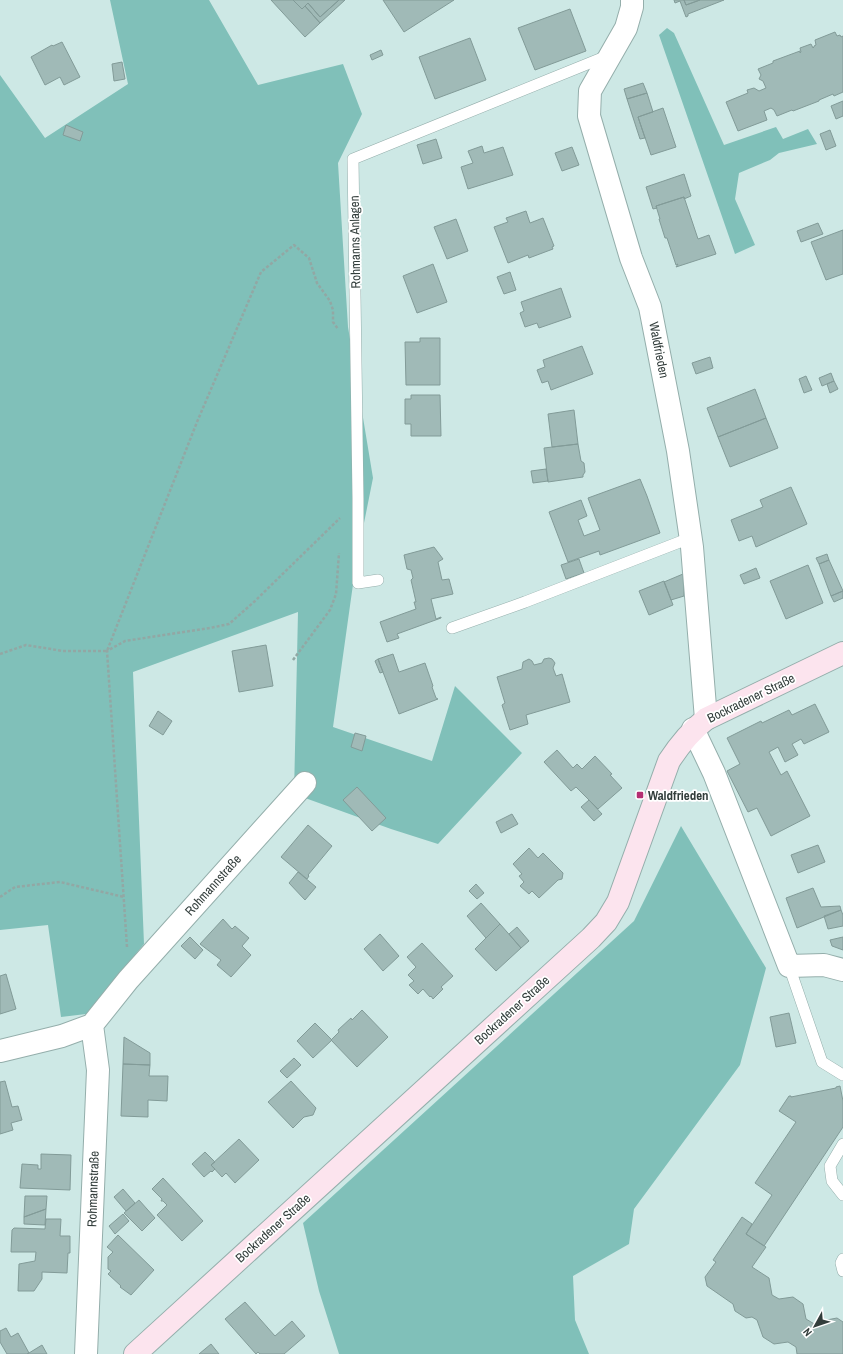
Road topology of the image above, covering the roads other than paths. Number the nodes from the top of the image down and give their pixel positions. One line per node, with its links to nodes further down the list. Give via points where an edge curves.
1 (632, 0): 2 (street, Waldfrieden, via 626,28)
2 (612, 55): 3 (street, Waldfrieden, via 590,91 589,116 631,258 650,307 678,451); 4 (lane, Rohmanns Anlagen, via 353,159 358,583)
3 (690, 538): 5 (lane); 7 (street, Waldfrieden)
4 (378, 580)
5 (452, 628)
6 (843, 653): 7 (street, Bockradener Straße)
7 (700, 724): 9 (street, Waldfrieden, via 714,773); 19 (street, Bockradener Straße, via 680,744 669,761 618,902 606,922)
8 (305, 783): 11 (street, Rohmannstraße, via 128,980)
9 (789, 966): 10 (street, via 824,965); 13 (lane, via 822,1062)
10 (843, 970)
11 (92, 1025): 12 (street, via 62,1036); 18 (street, Rohmannstraße, via 98,1070)
12 (0, 1051)
13 (843, 1075)
14 (843, 1144): 15 (lane, via 830,1166 832,1181)
15 (843, 1195)
16 (843, 1259): 17 (lane)
17 (843, 1271)
18 (86, 1354)
19 (135, 1354)

